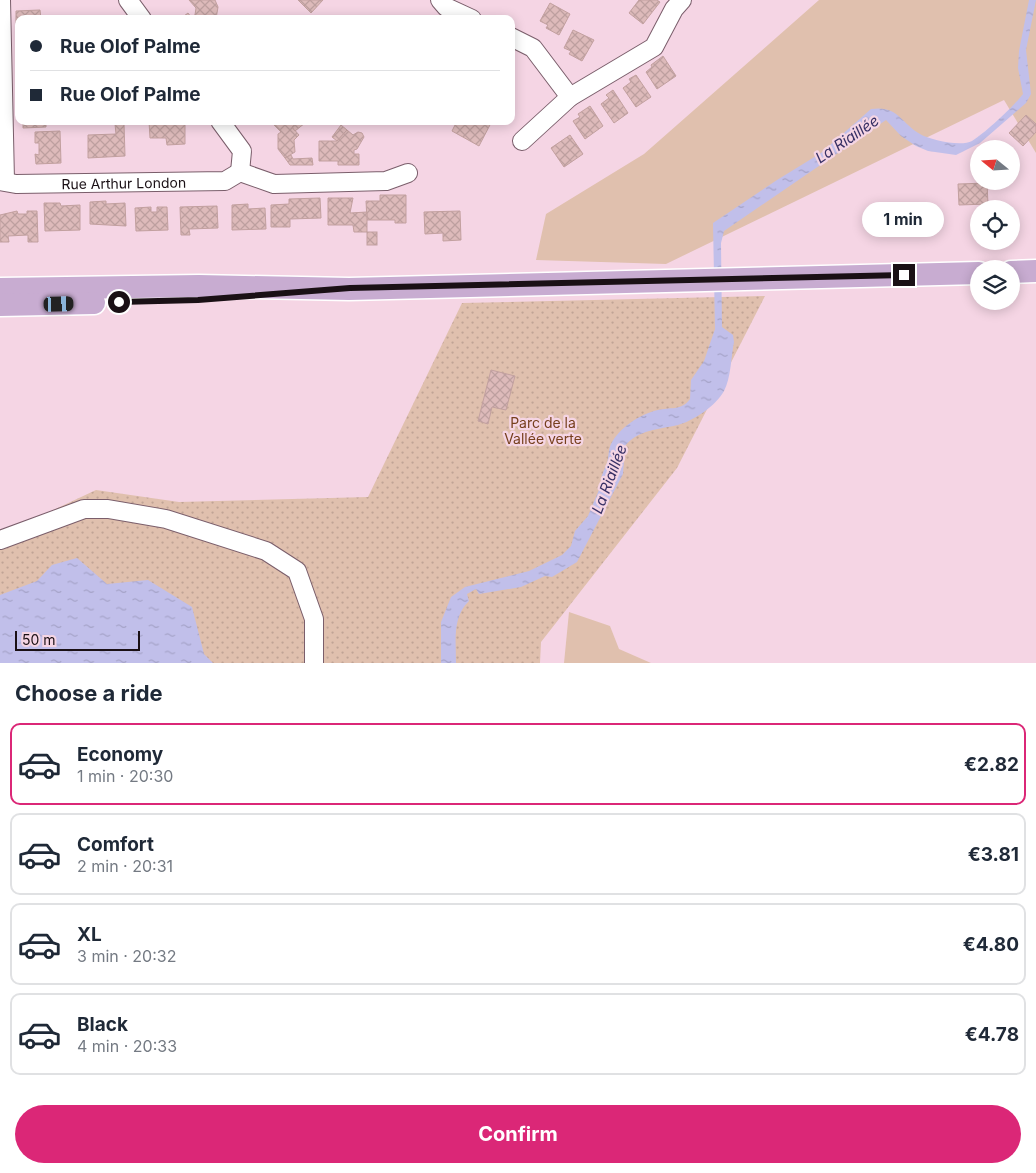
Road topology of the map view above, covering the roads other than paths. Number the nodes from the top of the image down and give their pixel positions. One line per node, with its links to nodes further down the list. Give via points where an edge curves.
1 (1, 0): 13 (street)
2 (128, 0): 5 (street)
3 (440, 0): 6 (street, via 446,7)
4 (682, 0): 8 (street, via 654,47)
5 (139, 15)
6 (463, 15)
7 (515, 39): 8 (street, via 533,48)
8 (570, 97): 10 (street)
9 (223, 125): 11 (street, via 242,151)
10 (522, 141)
11 (240, 172): 12 (street, via 274,184 386,181); 13 (street, Rue Arthur London, via 224,181 16,184)
12 (408, 173)
13 (2, 180)
14 (1036, 271): 15 (main road)
15 (1020, 272)
16 (970, 273): 17 (main road)
17 (350, 288): 18 (main road); 19 (main road, via 198,300)
18 (0, 289)
19 (0, 305)
20 (0, 540): 21 (street, via 84,509 108,509 166,519 266,551 297,571 314,619)
21 (314, 663)

